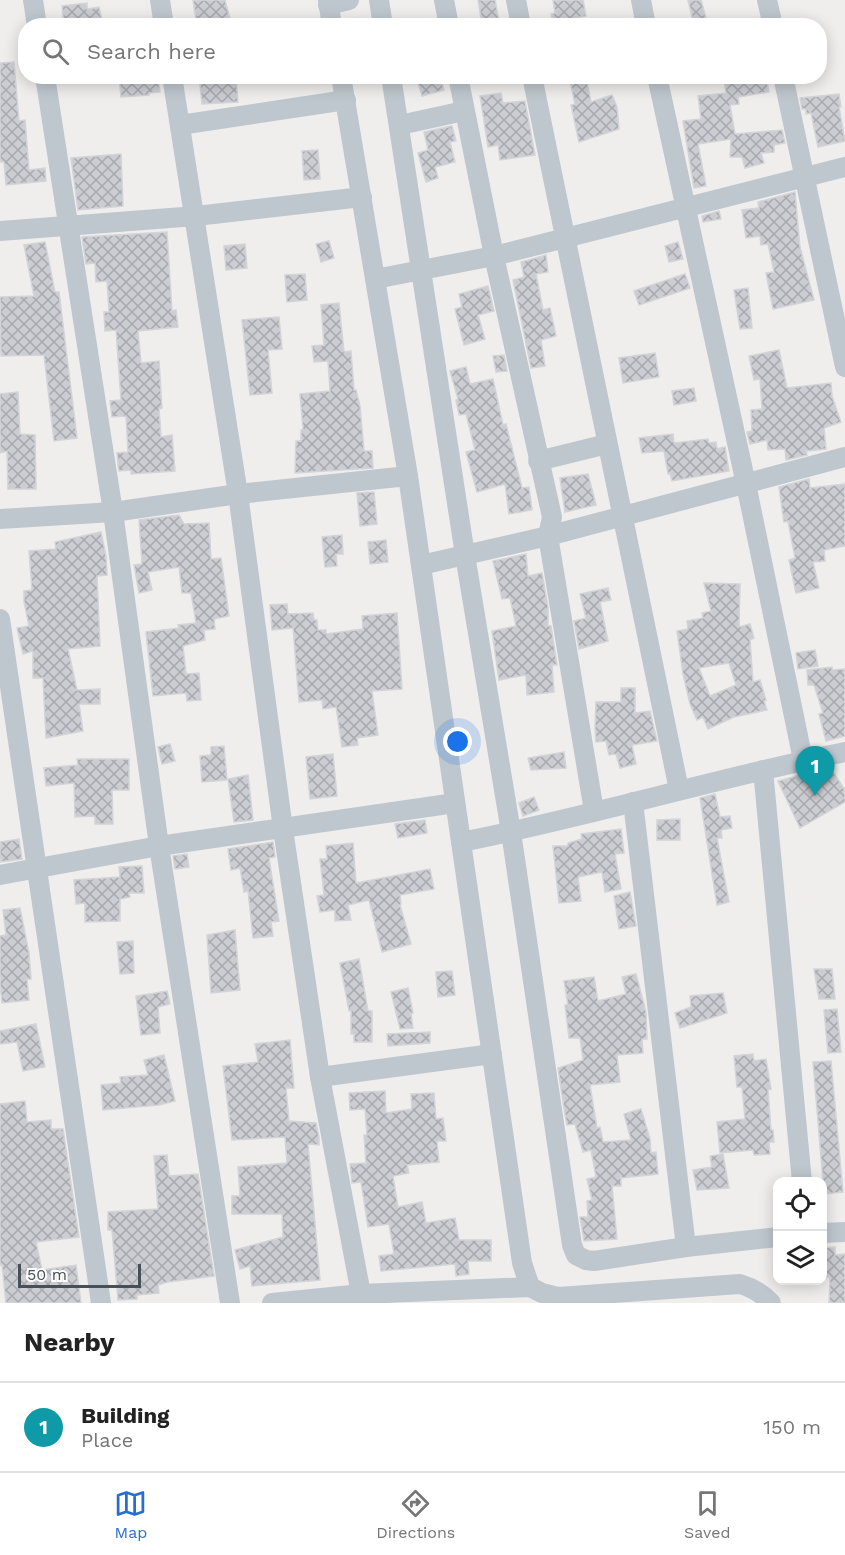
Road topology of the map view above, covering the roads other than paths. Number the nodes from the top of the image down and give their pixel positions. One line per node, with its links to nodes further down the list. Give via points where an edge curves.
1 (33, 0): 10 (street)
2 (160, 0): 11 (street)
3 (349, 0): 9 (street)
4 (379, 0): 13 (street)
5 (444, 0): 14 (street)
6 (516, 0): 15 (street)
7 (641, 0): 16 (street)
8 (768, 0): 17 (street)
9 (328, 2): 12 (street)
10 (36, 18)
11 (163, 18)
12 (331, 18)
13 (382, 18)
14 (447, 18)
15 (519, 18)
16 (644, 18)
17 (771, 18)
18 (46, 84): 35 (street)
19 (173, 84): 28 (street)
20 (343, 84): 26 (street)
21 (393, 84): 29 (street)
22 (459, 84): 27 (street)
23 (534, 84): 37 (street)
24 (659, 84): 33 (street)
25 (785, 84): 31 (street)
26 (346, 100): 28 (street); 32 (street)
27 (464, 111): 29 (street); 38 (street)
28 (180, 125): 34 (street)
29 (400, 125): 39 (street)
30 (845, 167): 31 (street)
31 (804, 178): 33 (street); 41 (street)
32 (362, 197): 34 (street); 40 (street)
33 (684, 208): 37 (street); 46 (street)
34 (196, 216): 35 (street); 47 (street)
35 (69, 225): 36 (street); 48 (street)
36 (0, 231)
37 (566, 237): 38 (street); 42 (street)
38 (494, 256): 39 (street); 44 (street)
39 (421, 271): 40 (street); 52 (street)
40 (375, 279): 45 (street)
41 (845, 367)
42 (607, 444): 44 (street); 49 (street)
43 (845, 457): 46 (street)
44 (538, 461): 51 (street, via 552,517)
45 (408, 476): 47 (street); 53 (street)
46 (746, 484): 49 (street); 57 (street)
47 (238, 494): 48 (street); 63 (street)
48 (113, 512): 50 (street); 66 (street)
49 (622, 516): 51 (street); 59 (street)
50 (0, 519)
51 (548, 536): 52 (street); 62 (street)
52 (465, 555): 53 (street); 64 (street)
53 (421, 565): 61 (street)
54 (0, 619): 55 (street)
55 (3, 668): 67 (street)
56 (845, 752): 57 (street)
57 (803, 760): 58 (street)
58 (763, 770): 59 (street); 71 (street)
59 (679, 790): 60 (street)
60 (633, 802): 62 (street); 75 (street)
61 (455, 803): 63 (street); 65 (street)
62 (594, 811): 64 (street)
63 (283, 829): 66 (street); 70 (street)
64 (511, 832): 65 (street); 75 (street, via 576,1255 594,1261)
65 (461, 842): 69 (street)
66 (159, 846): 67 (street); 80 (street)
67 (36, 869): 68 (street); 79 (street)
68 (0, 875)
69 (492, 1054): 70 (street); 76 (street, via 522,1263)
70 (320, 1077): 77 (street)
71 (802, 1177)
72 (845, 1232): 73 (street)
73 (827, 1233)
74 (773, 1237): 75 (street)
75 (686, 1247)
76 (519, 1293): 78 (street); 82 (street, via 558,1297 740,1284 752,1287)
77 (361, 1294): 78 (street); 81 (street)
78 (401, 1298)
79 (102, 1303)
80 (230, 1303)
81 (272, 1303)
82 (771, 1303)

